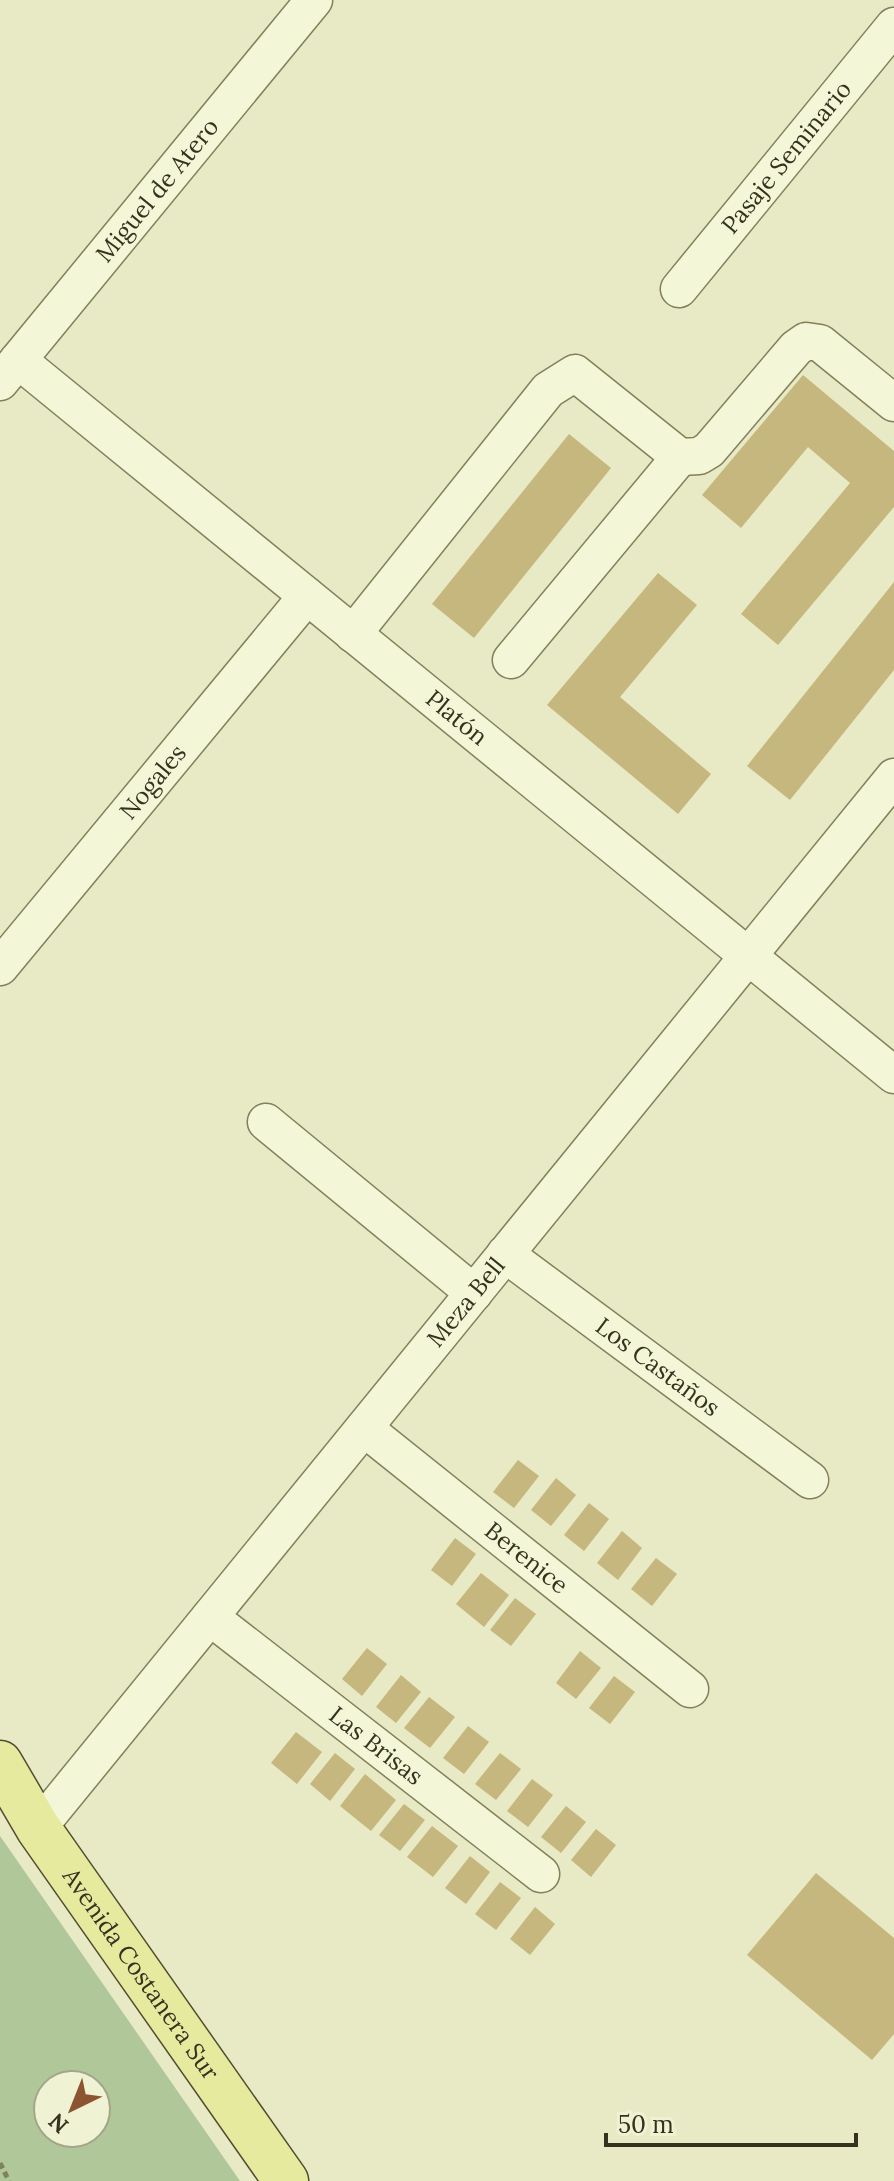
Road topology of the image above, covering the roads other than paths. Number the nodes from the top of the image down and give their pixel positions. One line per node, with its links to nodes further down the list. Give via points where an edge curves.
1 (314, 0): 4 (street, Miguel de Atero)
2 (894, 26): 3 (street, Pasaje Seminario)
3 (679, 289)
4 (9, 371): 7 (street, Platón)
5 (894, 403): 6 (street, via 820,343 806,341 709,450)
6 (680, 457): 8 (street, via 583,377 575,373 562,379); 9 (street)
7 (307, 596): 8 (street, Platón); 12 (street, Nogales)
8 (353, 634): 11 (street, Platón)
9 (511, 660)
10 (894, 777): 11 (street, Meza Bell)
11 (748, 956): 13 (street, Platón); 15 (street, Meza Bell)
12 (0, 967)
13 (894, 1075)
14 (266, 1122): 16 (street)
15 (505, 1254): 16 (street, Meza Bell); 18 (street, Los Castaños)
16 (474, 1293): 17 (street, Meza Bell)
17 (364, 1428): 19 (street, Meza Bell); 20 (street, Berenice)
18 (810, 1480)
19 (210, 1617): 22 (street, Meza Bell); 23 (street, Las Brisas)
20 (690, 1689)
21 (0, 1763): 22 (main road, Avenida Costanera Sur)
22 (38, 1828): 24 (main road, Avenida Costanera Sur)
23 (541, 1874)
24 (286, 2181)

